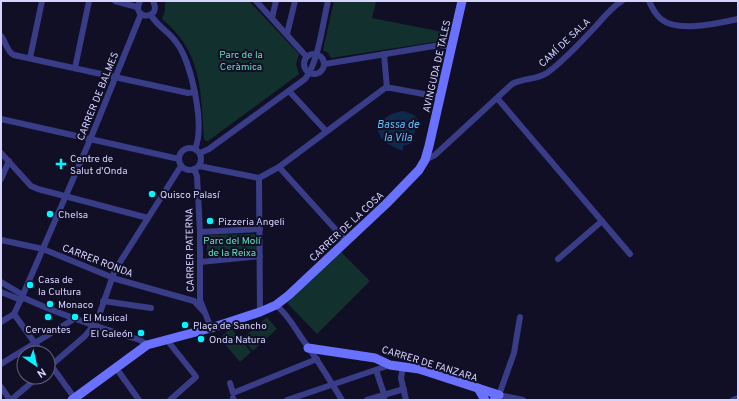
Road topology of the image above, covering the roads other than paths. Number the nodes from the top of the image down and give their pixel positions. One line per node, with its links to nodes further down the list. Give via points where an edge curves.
1 (42, 1): 24 (street)
2 (89, 1): 26 (street)
3 (116, 1): 13 (street)
4 (140, 1): 13 (street)
5 (154, 1): 15 (street, via 155,11)
6 (276, 1): 16 (street)
7 (295, 1): 18 (street)
8 (328, 1): 21 (street)
9 (462, 1): 20 (main road, AVINGUDA DE TALES)
10 (622, 1): 29 (street, CAMÍ DE SALA, via 550,70 536,78)
11 (648, 1): 17 (street, via 658,16 670,24 689,26)
12 (257, 2): 16 (street)
13 (137, 7): 14 (street)
14 (141, 14): 15 (street); 28 (street, CARRER DE BALMES)
15 (151, 15): 32 (street, via 177,43 184,55)
16 (272, 18): 18 (street)
17 (738, 19)
18 (287, 34): 23 (street)
19 (1, 36): 24 (street, via 11,53)
20 (451, 47): 22 (street, via 440,45); 33 (main road, AVINGUDA DE TALES)
21 (316, 53): 23 (street); 25 (street, via 324,59); 27 (street)
22 (384, 54): 25 (street); 30 (street)
23 (306, 56): 27 (street, via 303,62)
24 (30, 58): 26 (street)
25 (325, 64): 27 (street, via 320,73)
26 (75, 68): 28 (street)
27 (310, 74): 31 (street)
28 (115, 77): 32 (street, via 188,93); 37 (street, CARRER DE BALMES)
29 (512, 84): 34 (street, CARRER DE LA COSA)
30 (388, 88): 33 (street); 36 (street)
31 (289, 90): 36 (street); 38 (street, via 209,149)
32 (194, 92): 38 (street, via 198,116)
33 (440, 96): 41 (main road, AVINGUDA DE TALES)
34 (497, 98): 41 (street, CARRER DE LA COSA, via 435,155); 50 (street)
35 (1, 119): 37 (street)
36 (326, 131): 44 (street)
37 (90, 140): 40 (street); 48 (street, CARRER DE BALMES)
38 (197, 151): 40 (street, via 188,148); 45 (street, via 201,160)
39 (1, 152): 42 (street)
40 (179, 159): 43 (street)
41 (425, 160): 54 (main road, CARRER DE LA COSA, via 419,170)
42 (9, 161): 47 (street); 48 (street, via 34,188)
43 (182, 166): 45 (street, via 187,170); 49 (street)
44 (279, 167): 46 (street); 54 (street)
45 (196, 168): 46 (street); 52 (street, CARRER PATERNA)
46 (259, 178): 51 (street)
47 (1, 179)
48 (65, 196): 49 (street); 55 (street, CARRER DE BALMES)
49 (148, 218): 60 (street)
50 (602, 221): 56 (street); 58 (street)
51 (260, 229): 52 (street); 57 (street)
52 (200, 232): 59 (street, CARRER PATERNA)
53 (1, 240): 55 (street, CARRER RONDA)
54 (346, 241): 67 (main road, CARRER DE LA COSA)
55 (43, 249): 60 (street, CARRER RONDA); 64 (street, CARRER DE BALMES)
56 (630, 254)
57 (260, 256): 59 (street); 69 (street)
58 (558, 259)
59 (200, 262): 63 (street, CARRER PATERNA)
60 (111, 277): 65 (street, CARRER RONDA); 66 (street)
61 (1, 282): 64 (street)
62 (1, 292): 64 (street)
63 (200, 296): 65 (street, CARRER RONDA); 70 (street, CARRER PATERNA)
64 (22, 298): 71 (street, CARRER DE BALMES); 73 (street)
65 (188, 299): 70 (street, CARRER RONDA)
66 (103, 302): 68 (street); 75 (street, via 97,321)
67 (276, 305): 69 (main road, CARRER DE LA COSA); 80 (street, via 284,311)
68 (151, 308)
69 (260, 312): 76 (main road, CARRER DE LA COSA)
70 (205, 313): 76 (street, CARRER PATERNA)
71 (14, 314): 74 (street); 78 (street)
72 (520, 317): 96 (street, via 514,353)
73 (74, 319): 75 (street); 78 (street)
74 (1, 322)
75 (92, 326): 79 (street, via 140,340); 81 (street, via 88,333)
76 (211, 328): 77 (main road, CARRER DE LA COSA)
77 (167, 340): 79 (main road, CARRER DE LA COSA); 102 (street, via 196,377)
78 (35, 343): 83 (street)
79 (147, 345): 86 (main road)
80 (308, 348): 82 (street); 84 (main road, CARRER DE FANZARA, via 375,358)
81 (56, 359)
82 (317, 359): 89 (street, via 233,393); 91 (street)
83 (1, 364)
84 (390, 365): 85 (main road, CARRER DE FANZARA); 87 (street)
85 (403, 367): 93 (street, via 401,378); 95 (main road, CARRER DE FANZARA, via 419,369 478,388)
86 (116, 368): 98 (main road); 101 (street)
87 (376, 370): 91 (street); 94 (street)
88 (56, 374): 98 (street)
89 (230, 383)
90 (28, 385): 100 (street)
91 (333, 385): 99 (street); 103 (street)
92 (1, 387): 100 (street)
93 (404, 389): 94 (street); 105 (street)
94 (384, 397): 104 (street)
95 (486, 397): 96 (main road, CARRER DE FANZARA)
96 (496, 398): 106 (street)
97 (738, 398): 107 (street)
98 (75, 399)
99 (339, 399)
100 (10, 400)
101 (139, 400)
102 (170, 400)
103 (288, 400)
104 (366, 400)
105 (406, 400)
106 (523, 400)
107 (733, 400)

